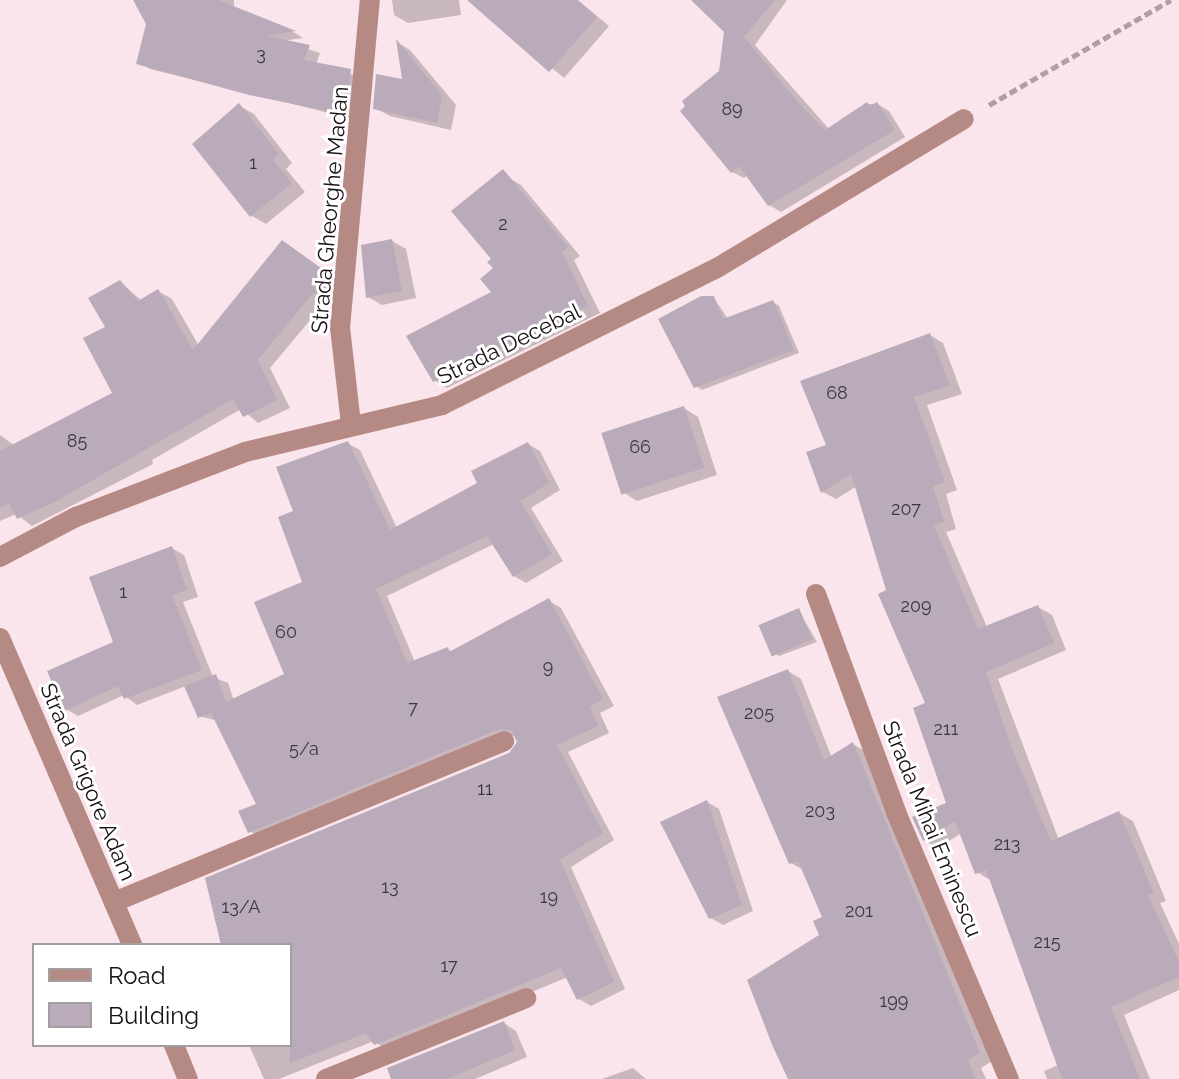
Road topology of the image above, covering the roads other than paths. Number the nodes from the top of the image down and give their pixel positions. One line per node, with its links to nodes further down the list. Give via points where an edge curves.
1 (370, 0): 3 (street, Strada Gheorghe Madan, via 340,328)
2 (964, 119): 3 (street, Strada Decebal, via 717,268 547,353 442,405)
3 (351, 424): 4 (street, Strada Decebal, via 245,452 76,517)
4 (0, 557)
5 (816, 594): 14 (street, Strada Mihai Eminescu, via 896,812)
6 (0, 638): 8 (street, Strada Grigore Adam)
7 (504, 741): 8 (street)
8 (114, 902): 9 (street, Strada Grigore Adam)
9 (131, 943)
10 (526, 998): 13 (street)
11 (175, 1047): 12 (street)
12 (188, 1079)
13 (326, 1079)
14 (1009, 1079)

